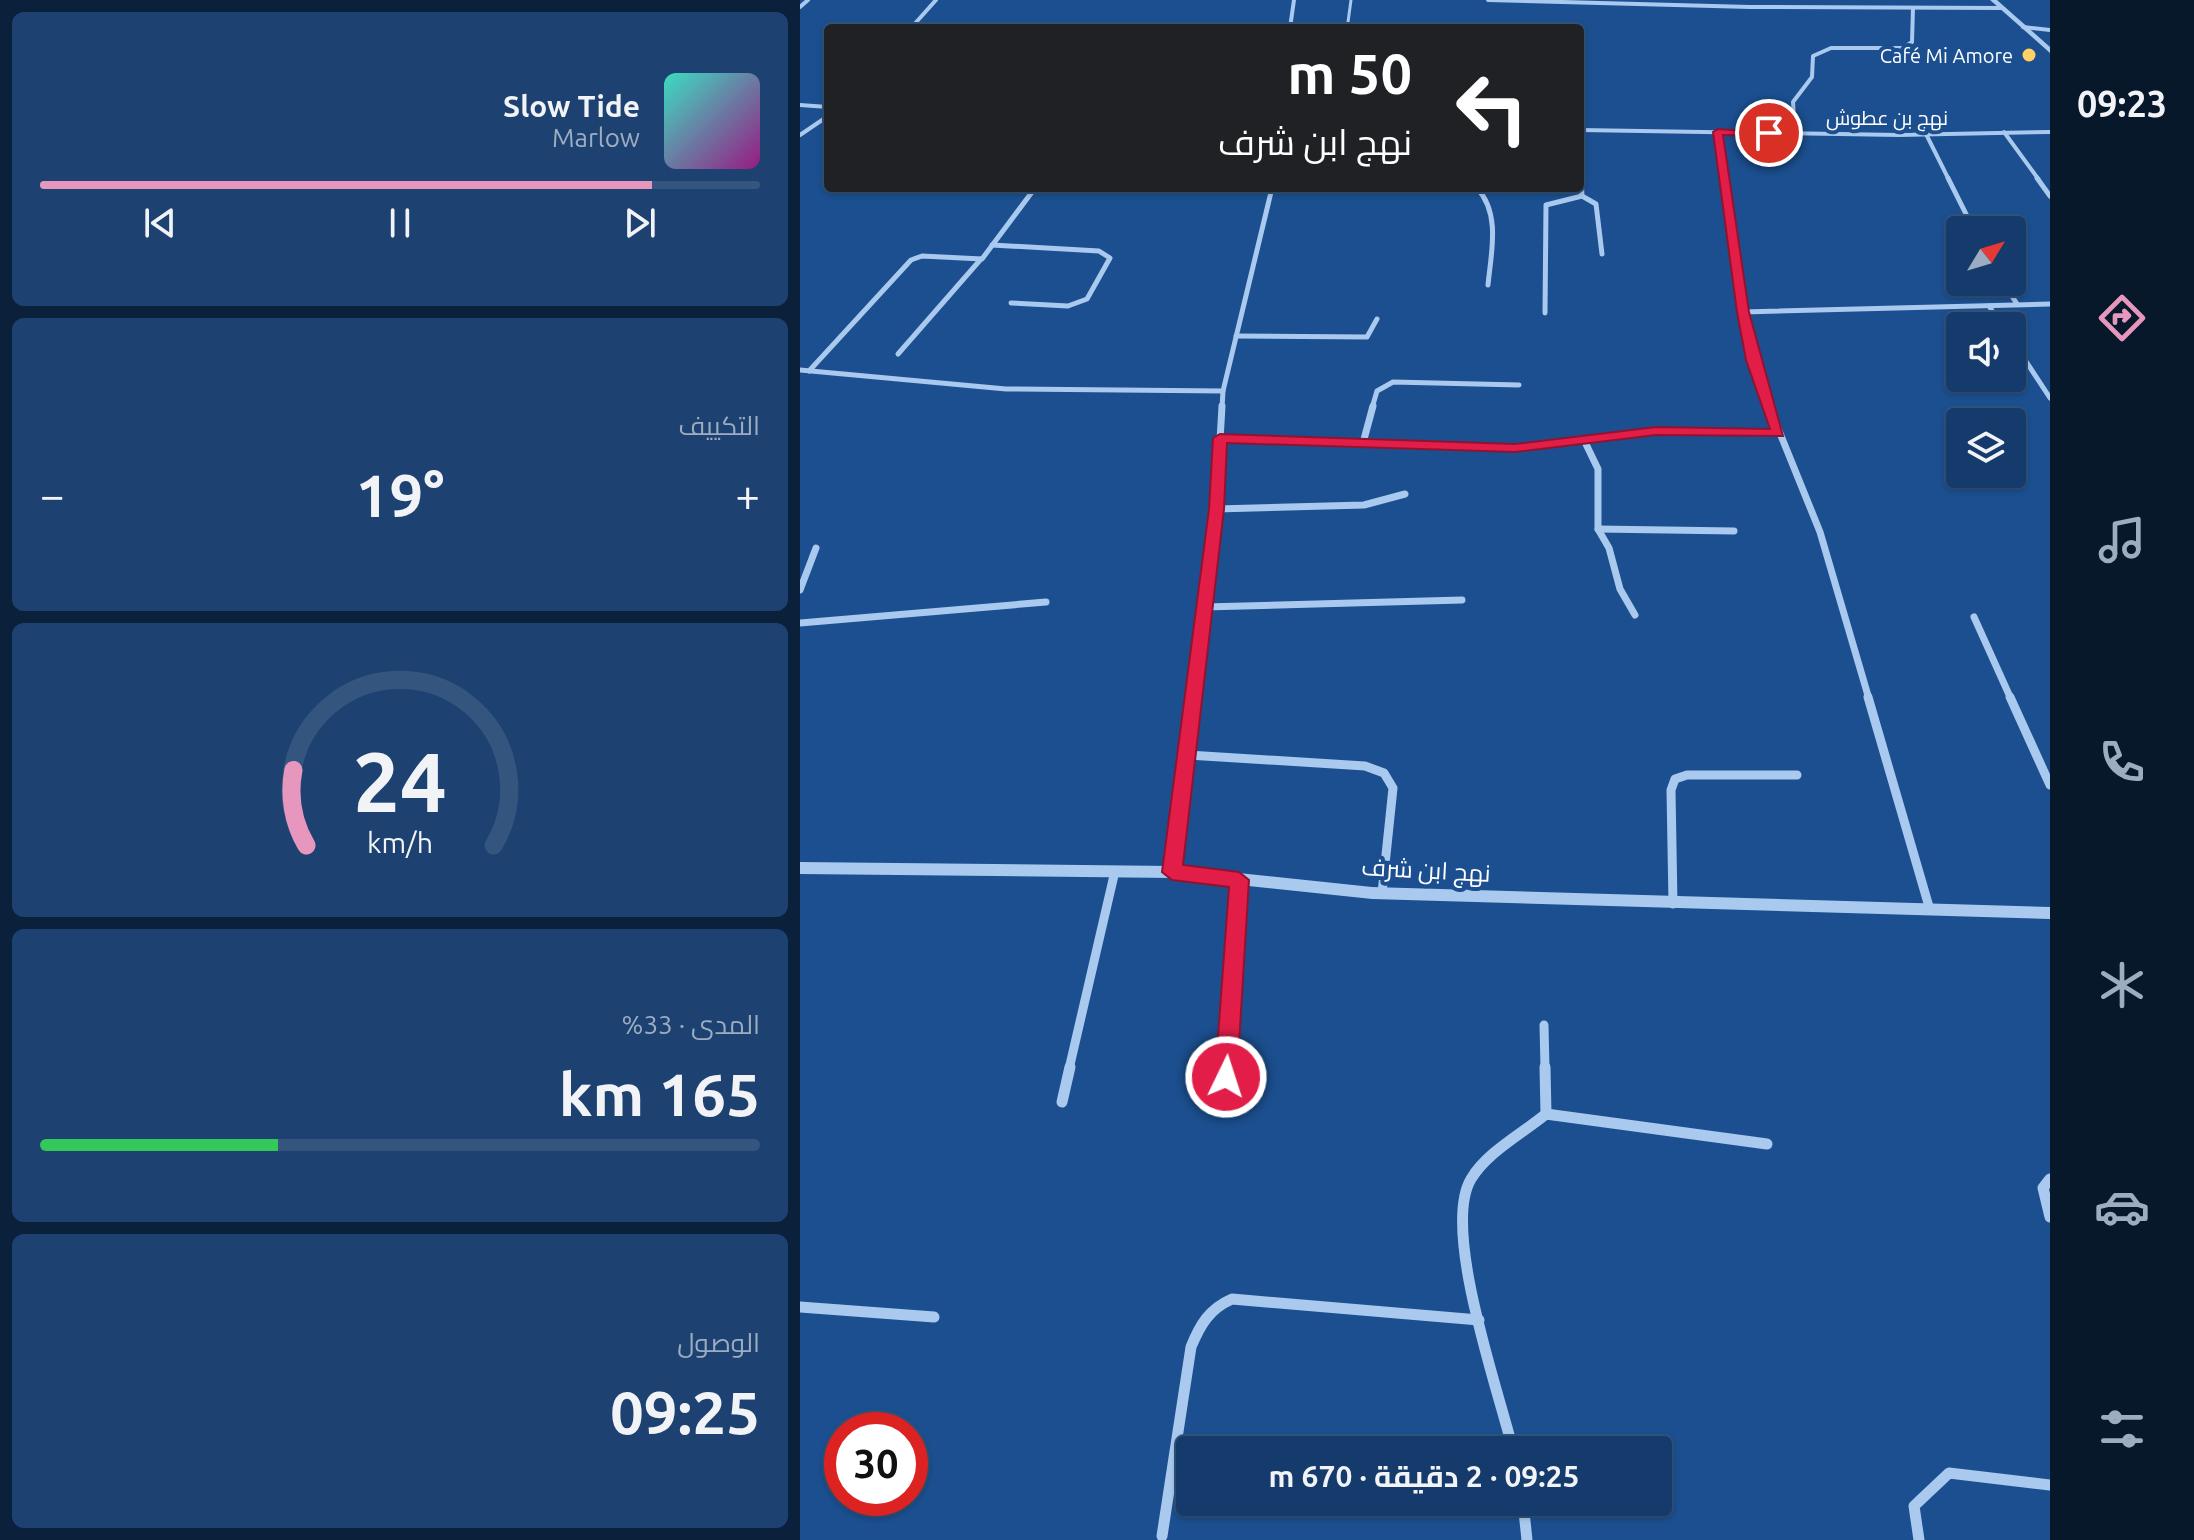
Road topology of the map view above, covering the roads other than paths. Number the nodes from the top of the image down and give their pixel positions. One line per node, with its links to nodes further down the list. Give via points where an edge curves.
1 (808, 0): 7 (street)
2 (936, 0): 10 (street)
3 (1294, 0): 11 (street)
4 (1351, 0): 12 (lane)
5 (1488, 0): 8 (street)
6 (1993, 0): 9 (street)
7 (800, 7)
8 (1913, 8): 9 (street); 23 (street, via 1912,42 1903,48 1831,48 1813,56 1812,77 1791,101)
9 (2001, 8): 13 (street)
10 (915, 24)
11 (1291, 24)
12 (1349, 24)
13 (2023, 27): 14 (street); 15 (street)
14 (2050, 30)
15 (2050, 51)
16 (800, 105): 17 (street)
17 (824, 107)
18 (824, 119): 25 (street)
19 (1584, 130): 20 (street, نهج بن عطوش)
20 (1718, 132): 23 (street, نهج بن عطوش); 42 (street)
21 (2004, 132): 22 (street, نهج بن عطوش); 24 (street, نهج بن عطوش); 31 (street)
22 (2050, 132)
23 (1795, 133): 24 (street, نهج بن عطوش)
24 (1926, 134): 32 (street)
25 (800, 135)
26 (1032, 192): 33 (street)
27 (1271, 192): 46 (street)
28 (1481, 192): 36 (street, via 1489,201)
29 (1582, 192): 30 (street)
30 (1582, 196): 34 (street, via 1596,204); 44 (street, via 1546,205)
31 (2050, 196)
32 (1967, 216)
33 (992, 245): 35 (street); 38 (street, via 1099,251 1110,258 1087,299 1068,306)
34 (1602, 254)
35 (982, 259): 47 (street); 50 (street, via 911,260)
36 (1488, 285)
37 (2012, 296): 39 (street)
38 (1011, 303)
39 (2017, 304): 40 (street); 41 (street)
40 (2050, 304)
41 (1989, 306): 42 (street); 43 (street)
42 (1743, 312): 54 (street)
43 (1993, 312)
44 (1545, 313)
45 (1377, 319): 46 (street, via 1367,337)
46 (1236, 336): 52 (street)
47 (898, 354)
48 (2026, 361): 53 (street)
49 (800, 370): 50 (street)
50 (809, 371): 52 (street, via 1006,389)
51 (1519, 385): 57 (street, via 1393,382 1377,391)
52 (1223, 391): 55 (street)
53 (2050, 398)
54 (1778, 433): 56 (street, via 1656,431); 79 (street, via 1820,532)
55 (1220, 438): 57 (street); 59 (street)
56 (1584, 440): 57 (street, via 1515,448); 60 (street, via 1598,469)
57 (1363, 443)
58 (1405, 494): 59 (street, via 1364,505)
59 (1216, 509): 66 (street)
60 (1598, 529): 61 (street); 67 (street)
61 (1734, 531)
62 (816, 548): 63 (street)
63 (800, 590)
64 (1462, 600): 66 (street)
65 (1046, 602): 69 (street)
66 (1204, 607): 70 (street)
67 (1635, 615)
68 (1974, 617): 72 (street)
69 (800, 623)
70 (1188, 755): 75 (street); 77 (street, via 1365,766 1384,773 1393,788)
71 (1797, 775): 78 (street, via 1675,779)
72 (2050, 785)
73 (800, 868): 74 (street, نهج ابن شرف)
74 (1115, 871): 75 (street, نهج ابن شرف); 83 (street)
75 (1172, 872): 76 (street, نهج ابن شرف)
76 (1239, 880): 77 (street, نهج ابن شرف); 82 (street)
77 (1382, 893): 78 (street, نهج ابن شرف)
78 (1673, 904): 79 (street, نهج ابن شرف)
79 (1930, 910): 80 (street, نهج ابن شرف)
80 (2050, 913)
81 (1544, 1025): 84 (street)
82 (1226, 1077)
83 (1062, 1102)
84 (1546, 1114): 85 (street); 90 (street, via 1472,1179 1463,1195 1461,1216)
85 (1767, 1144)
86 (2050, 1179): 87 (street, via 2043,1188)
87 (2050, 1217)
88 (800, 1307): 89 (street)
89 (934, 1317)
90 (1479, 1320): 91 (street); 94 (street, via 1232,1299 1213,1306 1191,1347)
91 (1509, 1436)
92 (2050, 1485): 96 (street, via 1949,1473 1914,1506)
93 (1524, 1516): 95 (street)
94 (1162, 1536)
95 (1527, 1540)
96 (1919, 1540)

